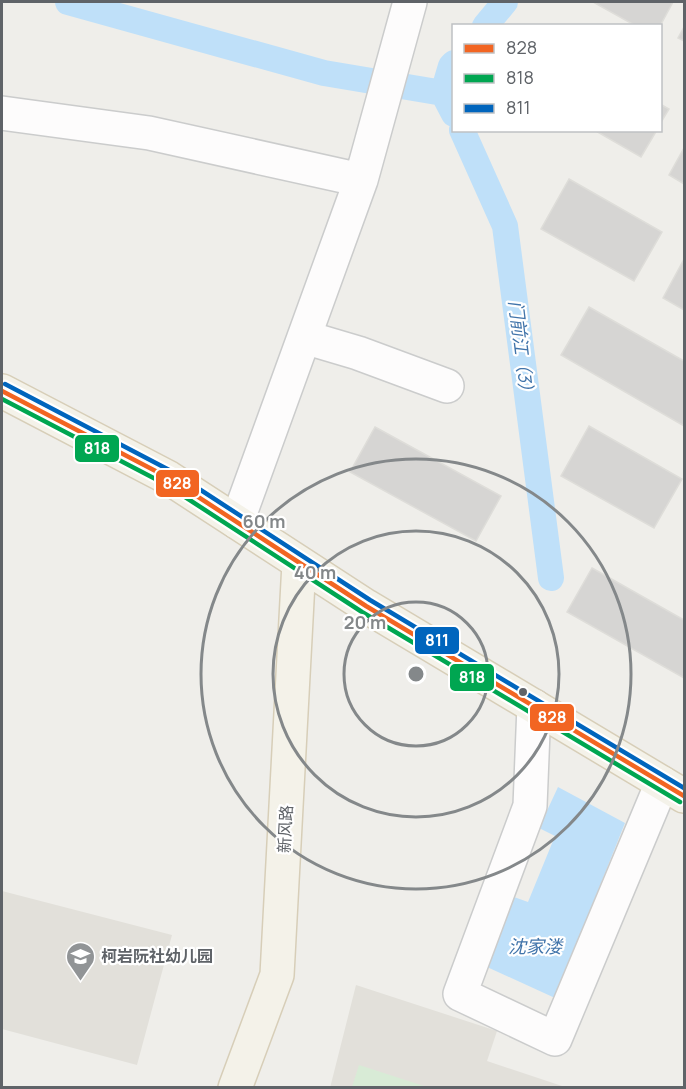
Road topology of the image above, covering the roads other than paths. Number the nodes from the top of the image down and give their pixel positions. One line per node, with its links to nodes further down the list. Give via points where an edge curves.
1 (410, 2): 3 (street)
2 (2, 113): 3 (street, via 149,133)
3 (361, 180): 4 (street)
4 (304, 337): 5 (street); 7 (street)
5 (447, 386)
6 (2, 392): 7 (main road, via 168,478)
7 (237, 522): 8 (main road)
8 (299, 563): 9 (main road); 11 (main road, 新风路, via 277,975)
9 (534, 706): 10 (main road); 10 (street, via 530,806 460,994 555,1039)
10 (673, 789)
11 (235, 1088)

